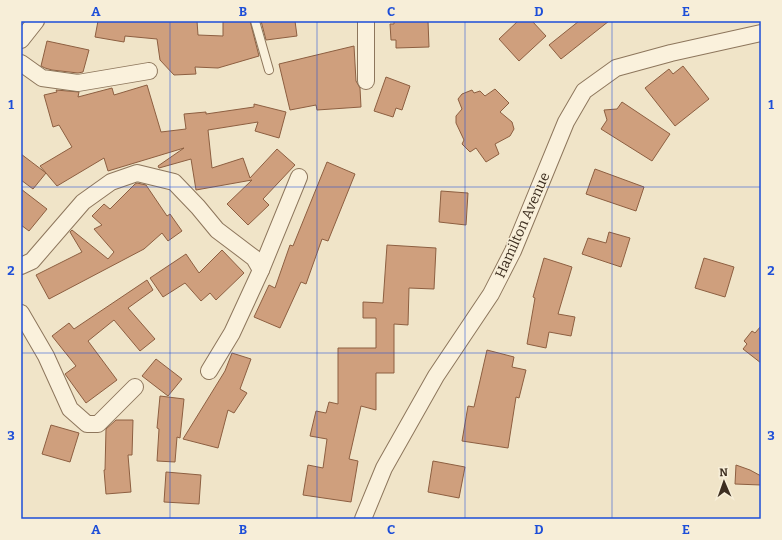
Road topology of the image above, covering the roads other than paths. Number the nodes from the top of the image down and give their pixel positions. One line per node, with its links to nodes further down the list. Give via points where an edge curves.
1 (36, 21): 5 (street)
2 (255, 21): 7 (lane)
3 (366, 21): 9 (street)
4 (761, 34): 16 (street, Hamilton Avenue, via 671,53 616,68 584,91 566,122 510,257 491,294 428,389 384,468)
5 (21, 40)
6 (21, 63): 8 (street, via 42,78 78,83)
7 (269, 70)
8 (149, 71)
9 (366, 81)
10 (299, 177): 12 (street)
11 (21, 266): 12 (street, via 32,261 82,202 111,182 137,173 174,182 217,230 254,258)
12 (261, 270): 14 (street, via 232,333)
13 (21, 313): 15 (street, via 46,356 70,409 87,424 98,424)
14 (209, 371)
15 (135, 387)
16 (362, 519)

